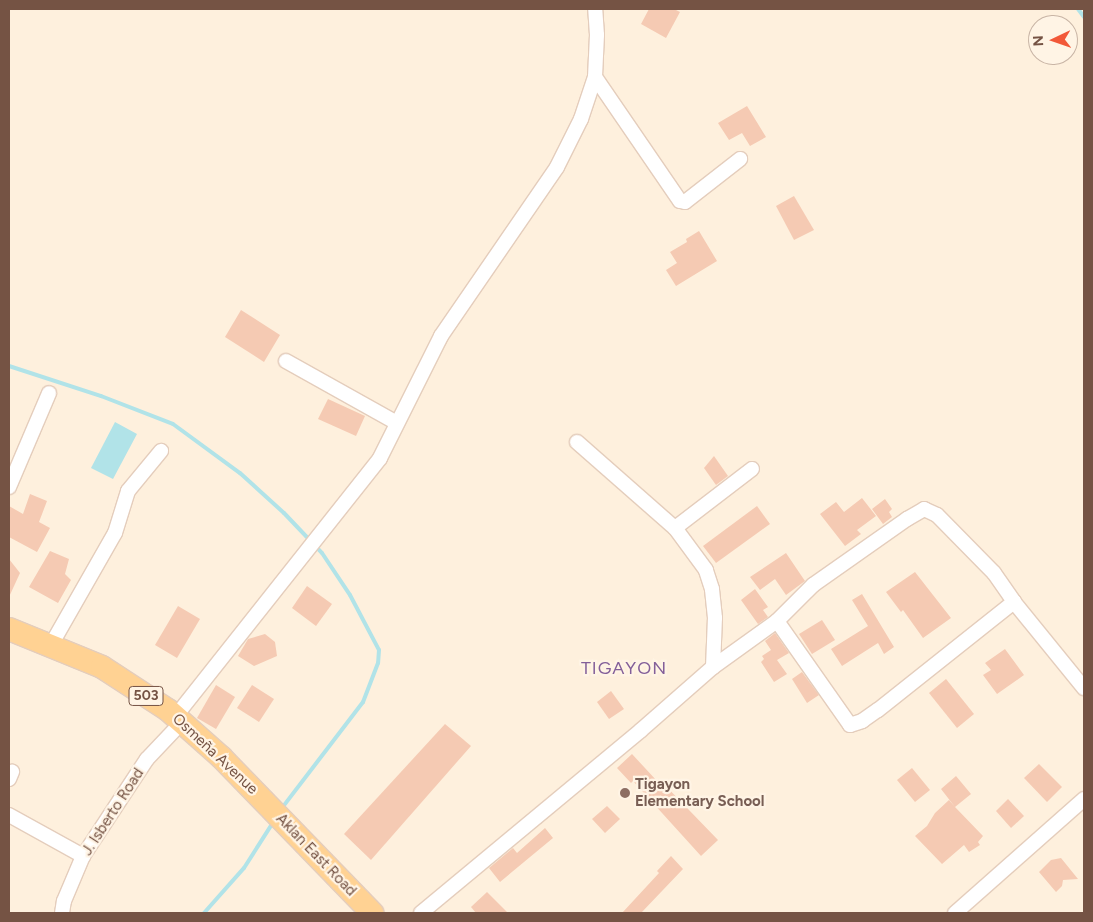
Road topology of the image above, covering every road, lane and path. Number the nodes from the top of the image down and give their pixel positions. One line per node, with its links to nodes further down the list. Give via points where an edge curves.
1 (595, 9): 2 (street, J. Isberto Road)
2 (595, 77): 3 (street, via 680,201 685,202); 6 (street, J. Isberto Road, via 581,119 556,167 441,336)
3 (740, 159)
4 (286, 361): 6 (street)
5 (49, 393): 10 (street)
6 (397, 423): 18 (street, J. Isberto Road, via 380,458)
7 (577, 442): 11 (street)
8 (160, 451): 15 (street, via 128,491 115,533)
9 (752, 469): 11 (street)
10 (9, 487)
11 (675, 528): 16 (street, via 706,570 712,590 715,618)
12 (1014, 602): 13 (street, via 994,573 937,515 924,509 906,518 812,585); 13 (street, via 878,710 850,725); 17 (street)
13 (776, 620): 16 (street)
14 (9, 629): 15 (main road, Osmeña Avenue / 503)
15 (51, 645): 18 (main road, Osmeña Avenue / 503, via 102,667)
16 (713, 667): 25 (street)
17 (1084, 688)
18 (179, 719): 19 (main road, Osmeña Avenue / 503); 22 (street, J. Isberto Road, via 147,760)
19 (261, 797): 24 (main road, Aklan East Road / 503)
20 (1084, 799): 26 (street)
21 (9, 814): 22 (street)
22 (83, 856): 23 (street, J. Isberto Road)
23 (62, 913)
24 (372, 913)
25 (421, 913)
26 (954, 913)

